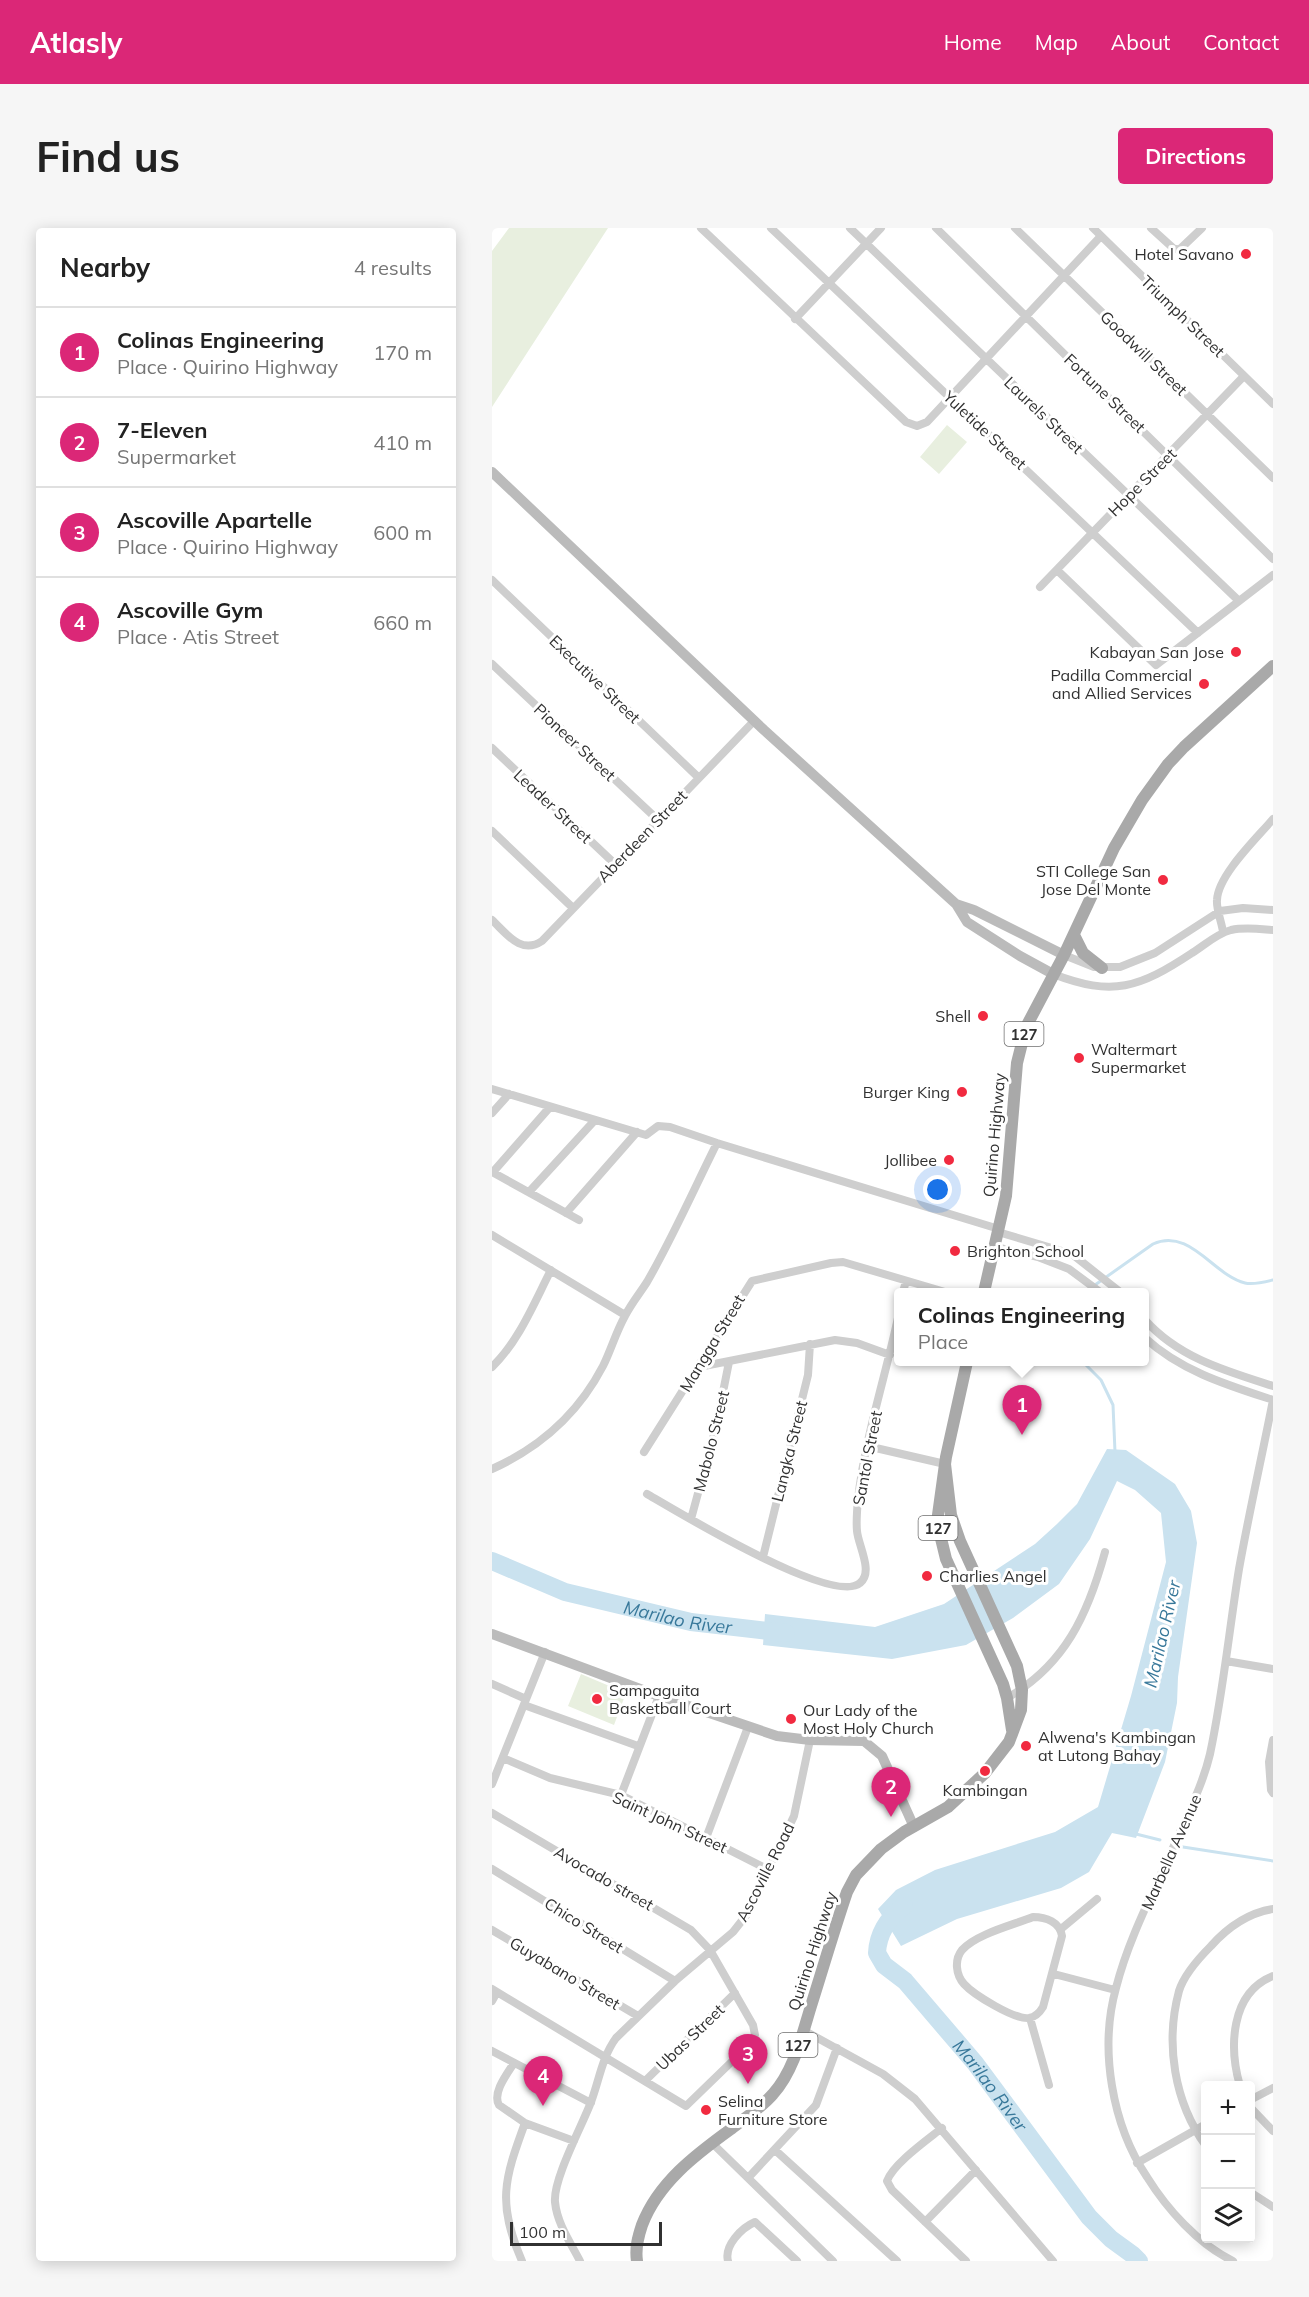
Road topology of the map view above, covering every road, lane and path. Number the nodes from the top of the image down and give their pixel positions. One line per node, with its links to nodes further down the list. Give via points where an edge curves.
1 (701, 228): 15 (street)
2 (771, 228): 13 (street, Yuletide Street)
3 (850, 228): 11 (street, Laurels Street)
4 (881, 228): 11 (street)
5 (936, 228): 14 (street, Fortune Street)
6 (1015, 228): 12 (street, Goodwill Street)
7 (1093, 228): 10 (street, Triumph Street)
8 (1151, 228): 9 (street, via 1179,250)
9 (1202, 228)
10 (1101, 236): 12 (street); 17 (street, Triumph Street)
11 (866, 244): 13 (street); 16 (street, Laurels Street)
12 (1065, 276): 14 (street); 20 (street, Goodwill Street)
13 (829, 283): 15 (street); 18 (street, Yuletide Street)
14 (1027, 316): 16 (street); 21 (street, Fortune Street)
15 (795, 319): 18 (street, via 906,422 917,426 927,422)
16 (987, 359): 18 (street); 24 (street, Laurels Street)
17 (1244, 376): 19 (street, Triumph Street); 20 (street, Hope Street)
18 (950, 398): 25 (street, Yuletide Street)
19 (1273, 404)
20 (1208, 415): 21 (street, Hope Street); 23 (street, Goodwill Street)
21 (1169, 455): 24 (street, Hope Street); 26 (street, Fortune Street)
22 (492, 472): 35 (street)
23 (1273, 478)
24 (1128, 495): 25 (street, Hope Street); 31 (street, Laurels Street)
25 (1092, 533): 27 (street, Hope Street); 32 (street, Yuletide Street)
26 (1273, 559)
27 (1057, 570): 30 (street, Hope Street); 32 (street, via 1156,665)
28 (1273, 575): 31 (street)
29 (492, 580): 37 (street, Executive Street)
30 (1040, 587)
31 (1239, 601): 32 (street)
32 (1198, 633)
33 (492, 664): 39 (street, Pioneer Street)
34 (1273, 666): 49 (main road, Quirino Highway / 127, via 1184,747 1156,780 1122,833)
35 (754, 721): 37 (street, Aberdeen Street); 42 (street)
36 (492, 748): 41 (street, Leader Street)
37 (698, 777): 39 (street, Aberdeen Street)
38 (1273, 819): 45 (street, via 1220,888 1216,901)
39 (658, 820): 41 (street, Aberdeen Street)
40 (492, 831): 43 (street)
41 (615, 864): 43 (street, Aberdeen Street)
42 (956, 904): 50 (street); 52 (street, via 967,922)
43 (573, 908): 46 (street, Aberdeen Street, via 542,940 528,947 514,941)
44 (1273, 910): 45 (street)
45 (1220, 911): 48 (street); 51 (street, via 1155,952 1130,964)
46 (492, 920)
47 (1273, 930): 48 (street)
48 (1223, 932): 52 (street, via 1168,969 1132,985 1088,986)
49 (1074, 935): 50 (main road, Quirino Highway / 127); 51 (main road, via 1083,953)
50 (1064, 955): 51 (street); 52 (main road, Quirino Highway / 127)
51 (1102, 968)
52 (1053, 974): 64 (main road, Quirino Highway / 127, via 1026,1027 1017,1063 1006,1196)
53 (492, 1089): 54 (street)
54 (509, 1094): 55 (street); 56 (street)
55 (550, 1107): 57 (street); 60 (street)
56 (492, 1113)
57 (595, 1120): 58 (street); 61 (street)
58 (637, 1132): 59 (street, via 646,1135 658,1126 670,1127); 62 (street)
59 (717, 1143): 64 (street); 76 (street, via 648,1281)
60 (493, 1172): 61 (street)
61 (529, 1192): 62 (street)
62 (566, 1213): 63 (street)
63 (579, 1221)
64 (999, 1230): 66 (main road, Quirino Highway / 127); 67 (street, via 1064,1251)
65 (492, 1235): 68 (street)
66 (996, 1246): 69 (street, via 1060,1264); 73 (main road, Quirino Highway / 127)
67 (1091, 1267): 69 (street); 75 (street)
68 (551, 1270): 76 (street); 84 (street, via 515,1338)
69 (1083, 1278): 74 (street)
70 (906, 1281): 71 (street); 72 (street, Mangga Street); 85 (street, Mangga Street, via 843,1262 752,1281)
71 (904, 1288)
72 (929, 1288)
73 (985, 1288)
74 (1094, 1288)
75 (1116, 1288)
76 (625, 1315): 93 (street, via 603,1366 568,1418 531,1449)
77 (1149, 1324): 86 (street, via 1167,1341)
78 (894, 1336): 81 (street, Santol Street)
79 (1149, 1341): 87 (street, via 1170,1358)
80 (810, 1344): 81 (street, via 845,1340); 82 (street); 97 (street, Langka Street, via 808,1375)
81 (890, 1355): 90 (street, Santol Street)
82 (729, 1362): 85 (street); 95 (street, Mabolo Street)
83 (966, 1366): 92 (main road, Quirino Highway / 127)
84 (492, 1367)
85 (699, 1367): 91 (street, Mangga Street)
86 (1216, 1367): 87 (street); 88 (street)
87 (1212, 1379): 89 (street)
88 (1273, 1386)
89 (1273, 1400): 100 (street, Marbella Avenue, via 1239,1569)
90 (867, 1446): 92 (street); 97 (street, Santol Street, via 856,1516 865,1567 863,1580 851,1587 823,1583)
91 (644, 1452)
92 (945, 1464): 103 (main road, Quirino Highway / 127, via 951,1515 1017,1666); 105 (main road, Quirino Highway / 127, via 937,1522 946,1559)
93 (492, 1469)
94 (647, 1494): 95 (street, Santol Street)
95 (691, 1519): 97 (street, Santol Street)
96 (1105, 1552): 103 (street, via 1081,1621 1058,1656)
97 (763, 1557)
98 (492, 1634): 99 (street)
99 (545, 1652): 104 (street); 106 (street)
100 (1226, 1661): 101 (street); 129 (street, Marbella Avenue, via 1209,1756 1198,1789 1129,1948)
101 (1273, 1669)
102 (492, 1684): 106 (street)
103 (1022, 1690): 105 (street); 108 (main road, Quirino Highway / 127, via 1021,1710)
104 (659, 1696): 107 (street); 111 (street)
105 (1007, 1698): 108 (main road, Quirino Highway / 127)
106 (525, 1702): 111 (street); 112 (street)
107 (748, 1727): 109 (street); 118 (street)
108 (1012, 1731): 117 (main road, Quirino Highway / 127, via 1000,1756 967,1791)
109 (810, 1740): 117 (street, via 864,1741 872,1745 882,1756); 120 (street, Ascoville Road, via 794,1816)
110 (1273, 1740): 114 (street, via 1269,1762)
111 (638, 1746): 115 (street)
112 (503, 1758): 113 (street); 115 (street, Saint John Street, via 550,1778)
113 (492, 1784)
114 (1273, 1793)
115 (621, 1795): 118 (street, Saint John Street)
116 (492, 1813): 125 (street, Avocado street, via 677,1921)
117 (914, 1827): 135 (main road, Quirino Highway / 127, via 881,1849 856,1875 838,1918)
118 (706, 1838): 120 (street, Saint John Street)
119 (492, 1869): 128 (street, Chico Street)
120 (767, 1869): 125 (street, Ascoville Road, via 748,1912 733,1932)
121 (1097, 1899): 123 (street)
122 (1273, 1909): 150 (street, via 1240,1920 1220,1936 1201,1956 1179,1990 1172,2049 1179,2092)
123 (1061, 1929): 126 (street); 134 (street, via 1043,1917 1033,1917 971,1943 958,1957 959,1976 965,1985 1010,2013)
124 (492, 1930): 133 (street, Guyabano Street)
125 (710, 1950): 128 (street, Ascoville Road); 131 (street)
126 (1054, 1974): 129 (street); 134 (street, via 1043,2007)
127 (1273, 1976): 141 (street, via 1249,1994 1236,2018 1234,2060)
128 (675, 1981): 133 (street, Ascoville Road)
129 (1115, 1990): 156 (street, Marbella Avenue, via 1109,2040 1112,2080 1116,2110)
130 (495, 1991): 132 (street); 138 (street)
131 (735, 1993): 140 (street, Ubas Street); 140 (street, via 753,2025 755,2035 750,2044 686,2106)
132 (492, 2001)
133 (638, 2016): 138 (street, Ascoville Road, via 616,2038)
134 (1030, 2018): 142 (street)
135 (803, 2030): 136 (street); 154 (main road, Quirino Highway / 127, via 775,2093)
136 (837, 2048): 149 (street, via 900,2086); 155 (street, via 816,2105)
137 (492, 2051): 139 (street)
138 (605, 2057): 140 (street); 145 (street, Ascoville Road)
139 (514, 2062): 145 (street); 147 (street, via 497,2101)
140 (646, 2080)
141 (1239, 2081)
142 (1049, 2085)
143 (1273, 2088): 144 (street)
144 (1255, 2098)
145 (591, 2103): 153 (street, Ascoville Road)
146 (1255, 2111): 151 (street)
147 (525, 2123): 153 (street); 162 (street, via 506,2186 508,2226)
148 (1201, 2126): 150 (street)
149 (942, 2128): 157 (street); 161 (street, via 888,2178 892,2190)
150 (1194, 2130): 152 (street); 156 (street)
151 (1273, 2131)
152 (1201, 2139)
153 (573, 2141): 163 (street, Ascoville Road, via 555,2202 561,2226)
154 (712, 2143): 158 (street); 164 (main road, Quirino Highway / 127, via 667,2183 652,2204 638,2235)
155 (775, 2150): 158 (street); 168 (street)
156 (1137, 2163): 171 (street, Marbella Avenue, via 1156,2191 1192,2230 1217,2253)
157 (976, 2170): 161 (street); 170 (street)
158 (748, 2178): 167 (street)
159 (1255, 2195): 160 (street)
160 (1273, 2207)
161 (925, 2222): 169 (street)
162 (522, 2261)
163 (580, 2261)
164 (637, 2261)
165 (728, 2261): 166 (street, via 728,2246 755,2222)
166 (797, 2261)
167 (833, 2261)
168 (897, 2261)
169 (966, 2261)
170 (1053, 2261)
171 (1233, 2261)

